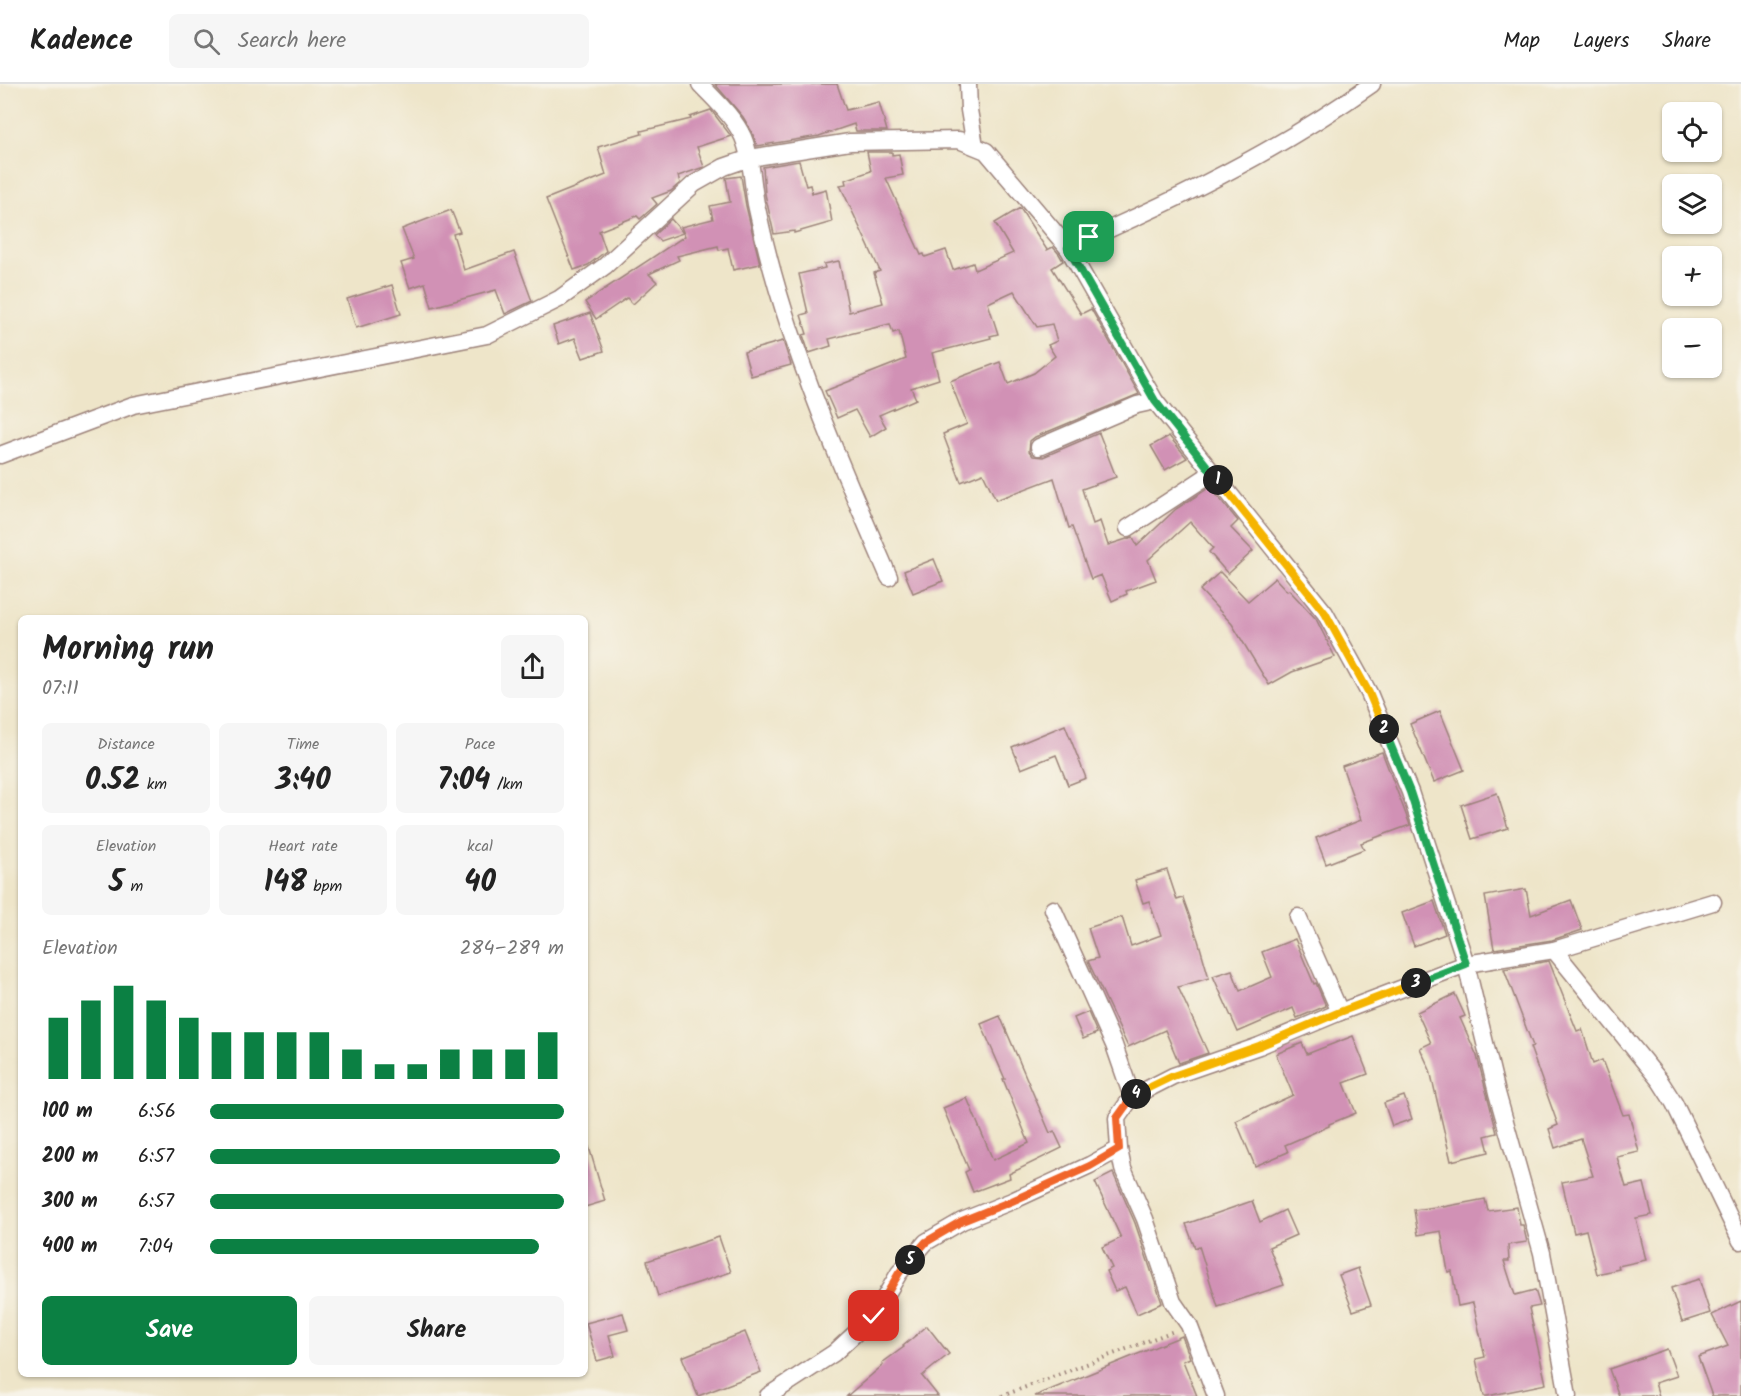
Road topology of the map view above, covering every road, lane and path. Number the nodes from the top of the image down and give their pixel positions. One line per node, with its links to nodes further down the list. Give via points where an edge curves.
1 (700, 84): 5 (street, via 734,123)
2 (968, 84): 4 (street)
3 (1372, 84): 6 (street, via 1259,156)
4 (975, 146): 5 (street, via 959,140 850,142); 6 (street, via 998,164)
5 (750, 158): 9 (street, via 694,184 604,266 559,299 487,334 133,405); 12 (street, via 772,271 794,340 815,403)
6 (1068, 248): 7 (street)
7 (1155, 401): 8 (street); 10 (street)
8 (1039, 447)
9 (0, 455)
10 (1212, 473): 11 (street); 17 (street, via 1325,613 1369,693 1410,792)
11 (1128, 528)
12 (889, 577)
13 (1713, 902): 16 (street)
14 (1053, 909): 19 (street, via 1114,1045)
15 (1298, 917): 18 (street)
16 (1554, 950): 17 (street); 21 (street, via 1660,1081)
17 (1466, 964): 18 (street); 26 (street, via 1542,1253)
18 (1340, 1012): 19 (street, via 1173,1076)
19 (1132, 1097): 20 (street, via 1117,1118)
20 (1119, 1149): 22 (street, via 1173,1302); 23 (street, via 1090,1166 962,1221 926,1242 899,1273 874,1316 834,1353)
21 (1741, 1241)
22 (1189, 1325): 24 (path); 25 (street)
23 (768, 1396)
24 (1002, 1396)
25 (1215, 1396)
26 (1568, 1396)

